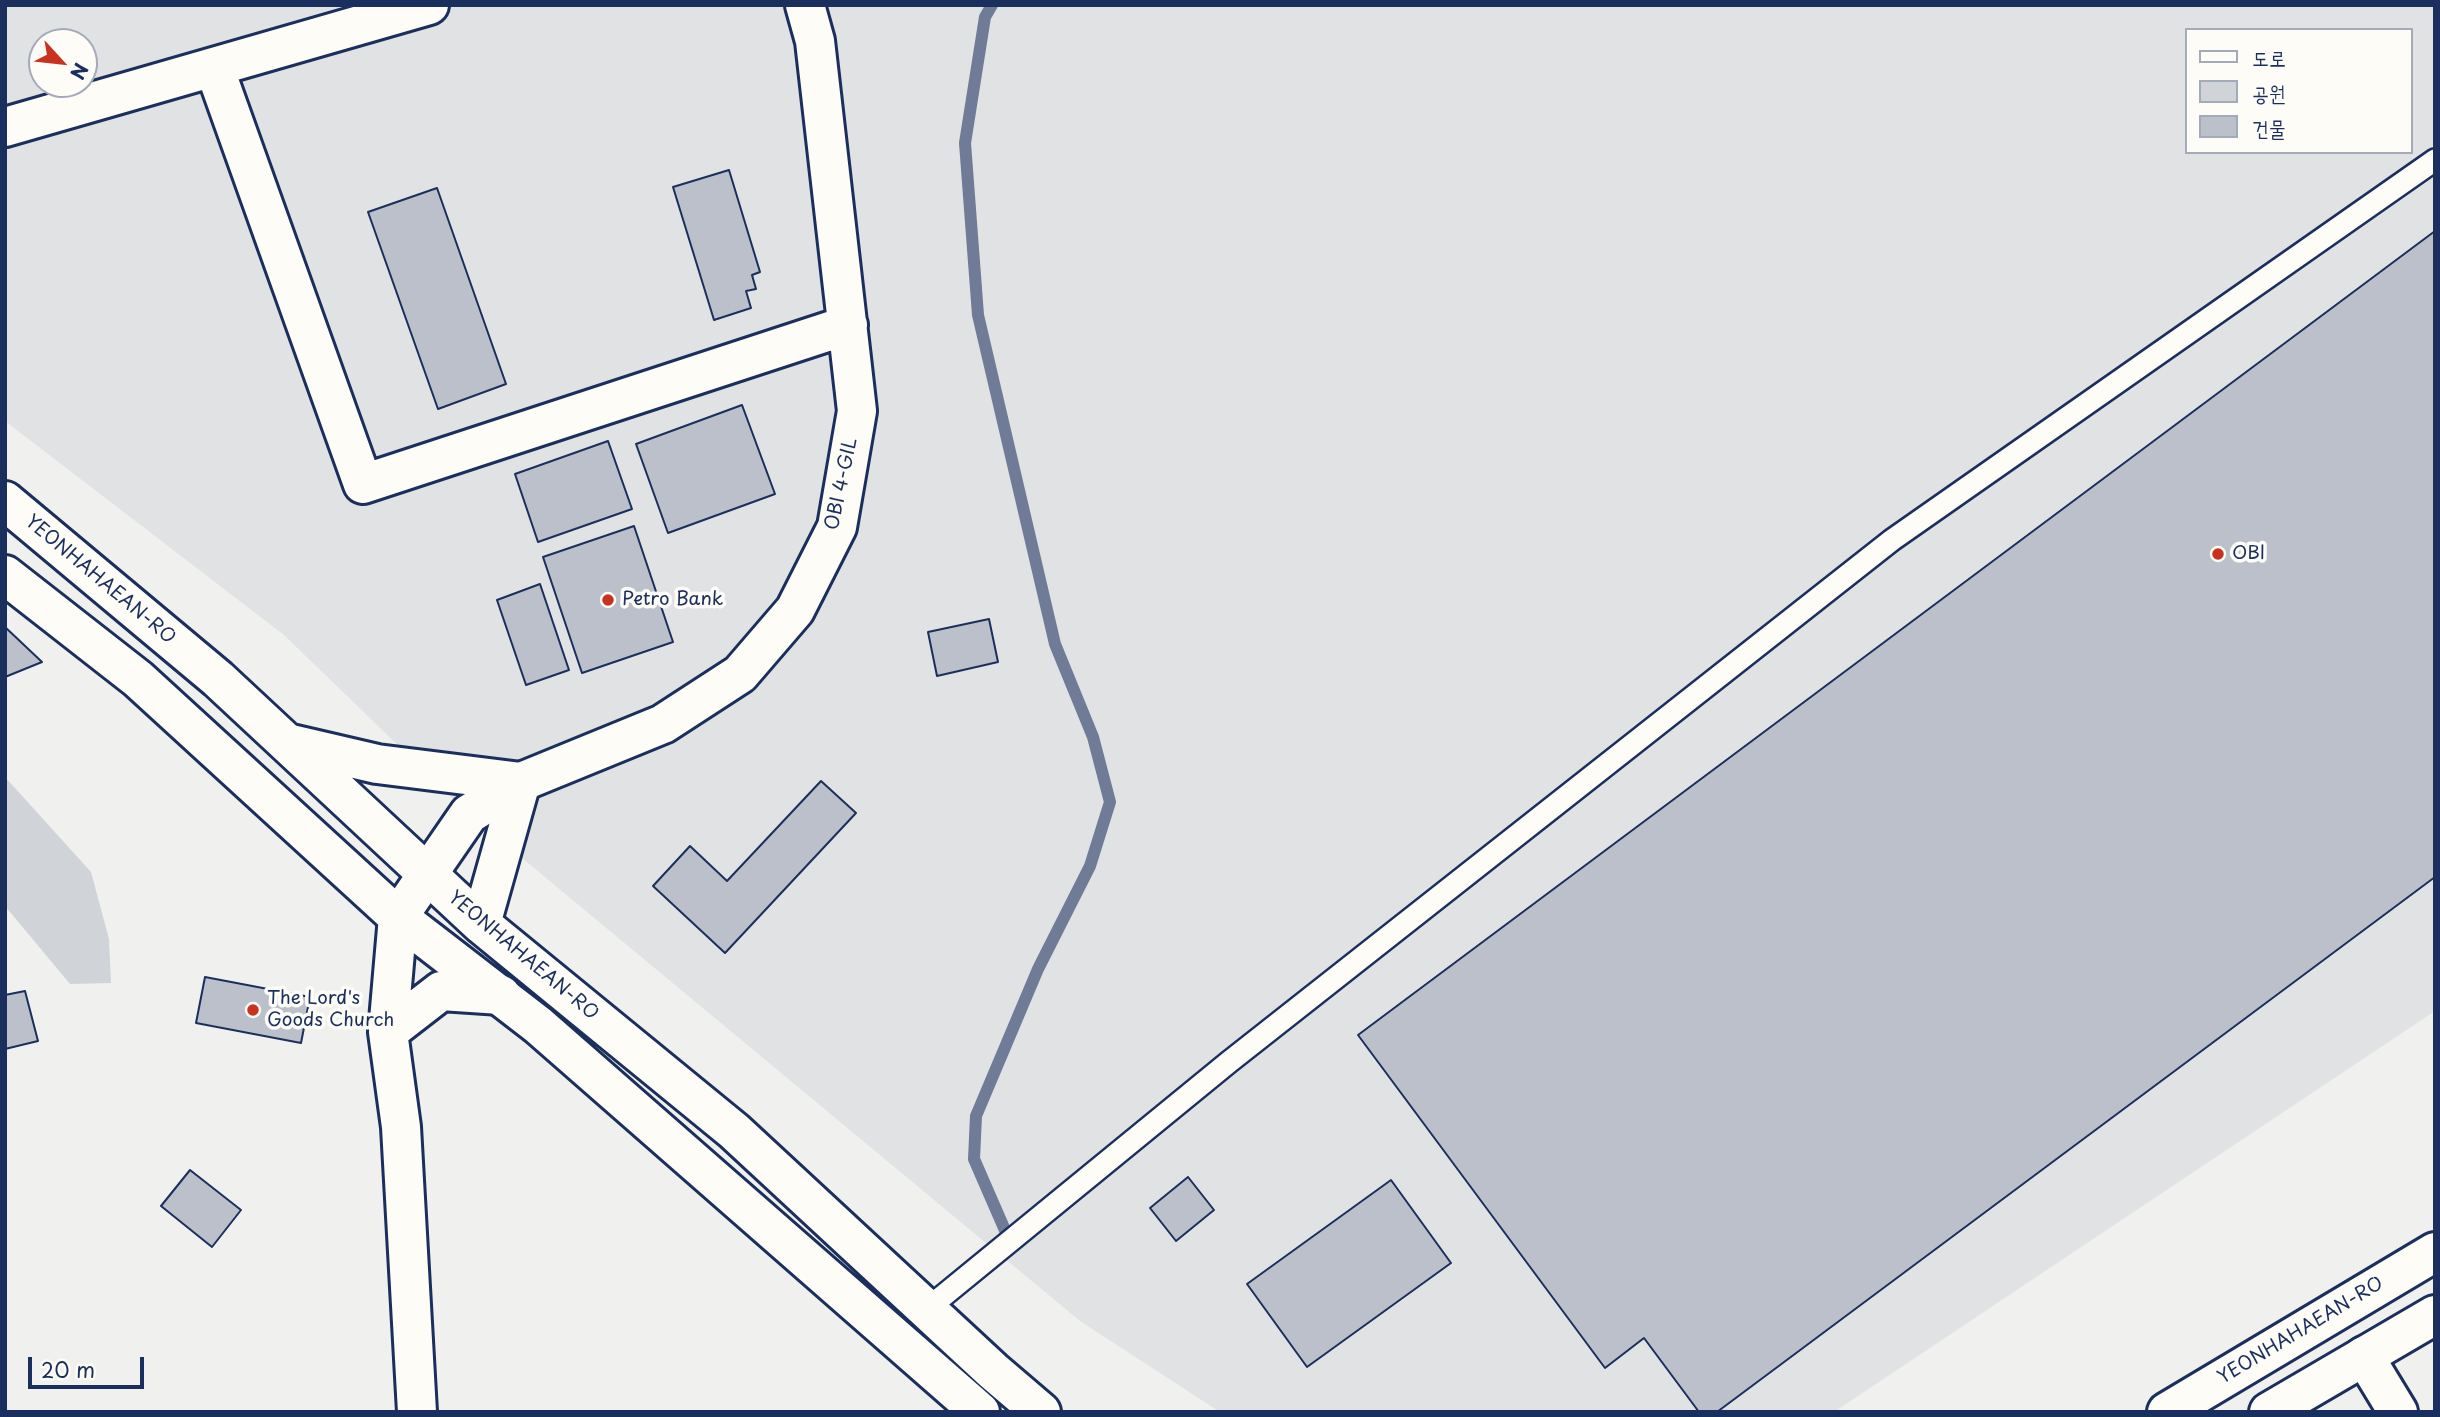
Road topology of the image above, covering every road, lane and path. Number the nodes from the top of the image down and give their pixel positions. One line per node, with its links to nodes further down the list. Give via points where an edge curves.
1 (429, 5): 3 (street)
2 (805, 5): 6 (street, OBI 4-GIL, via 815,41)
3 (214, 67): 4 (street); 6 (street, via 363,484)
4 (5, 127)
5 (2435, 160): 17 (lane, via 1892,540 1229,1062)
6 (848, 326): 10 (street, OBI 4-GIL, via 857,411 837,527 795,610 740,674 663,724)
7 (5, 501): 9 (street, YEONHAHAEAN-RO, via 218,679)
8 (5, 575): 12 (street, via 138,679)
9 (288, 744): 10 (street, via 377,764); 11 (street, YEONHAHAEAN-RO)
10 (520, 782): 11 (street, OBI 4-GIL, via 469,814); 13 (street)
11 (427, 873): 12 (street, OBI 4-GIL); 13 (street, YEONHAHAEAN-RO)
12 (398, 917): 14 (street); 15 (street)
13 (481, 924): 17 (street, YEONHAHAEAN-RO, via 733,1131)
14 (501, 995): 15 (street, via 441,991); 21 (street)
15 (388, 1032): 20 (street, via 401,1128)
16 (2435, 1251): 23 (street, YEONHAHAEAN-RO)
17 (927, 1309): 22 (street, YEONHAHAEAN-RO)
18 (2435, 1315): 19 (street)
19 (2364, 1356): 24 (street); 25 (street)
20 (417, 1412)
21 (980, 1412)
22 (1041, 1412)
23 (2167, 1412)
24 (2269, 1412)
25 (2398, 1412)

